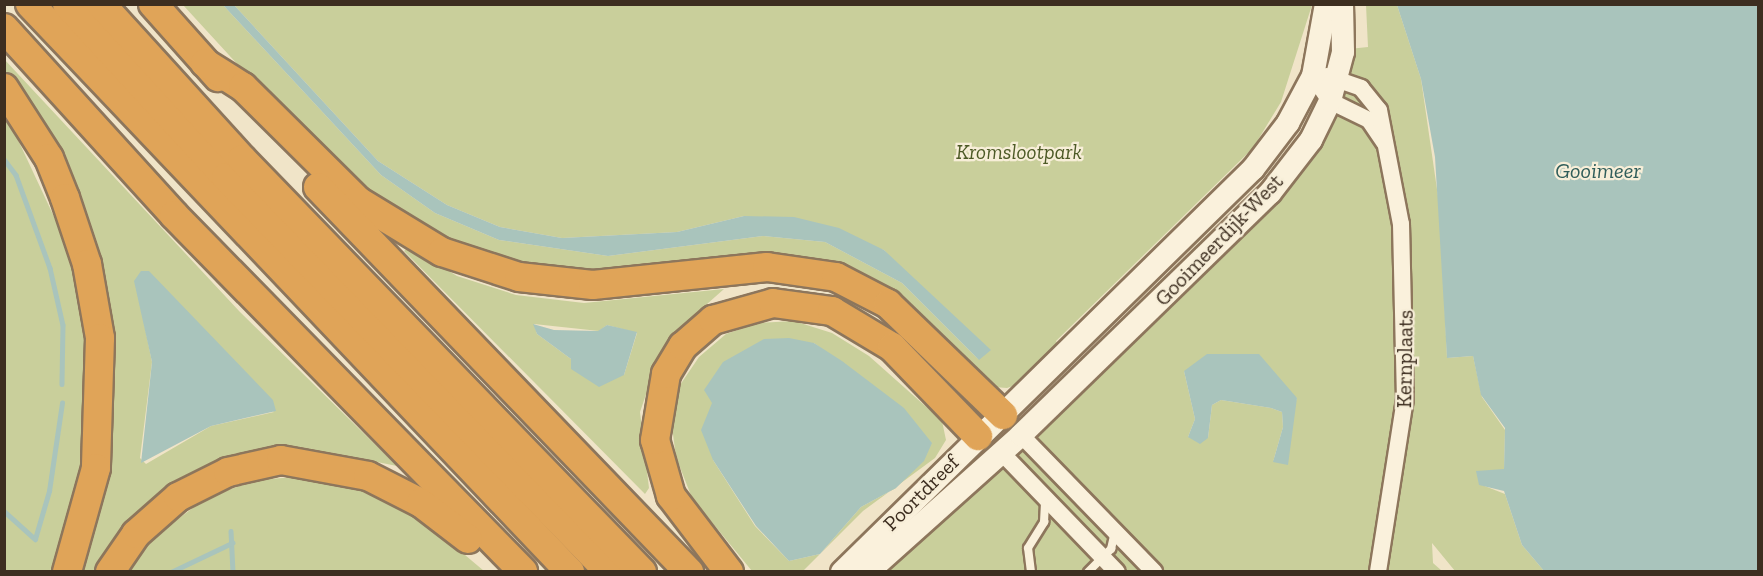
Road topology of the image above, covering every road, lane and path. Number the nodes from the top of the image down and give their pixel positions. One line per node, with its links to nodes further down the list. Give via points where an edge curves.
1 (30, 4): 23 (highway)
2 (67, 4): 24 (highway, via 226,177)
3 (101, 4): 25 (highway, via 356,279)
4 (153, 4): 8 (highway)
5 (1326, 4): 9 (street, Gooimeerdijk-West)
6 (1342, 4): 10 (street, Gooimeerdijk-West)
7 (4, 28): 22 (highway, via 174,215)
8 (205, 63): 14 (highway, via 243,87 358,201 442,252 519,277 593,285 767,267 836,277 888,304); 26 (highway, via 426,302)
9 (1313, 76): 10 (street); 12 (street); 14 (street, Gooimeerdijk-West, via 1288,123 1253,169)
10 (1338, 76): 12 (street, Gooimeerdijk-West); 13 (street, Kernplaats, via 1373,100 1384,122)
11 (4, 88): 19 (highway, via 49,158 65,198 99,328 102,374 96,468)
12 (1330, 101): 13 (street, Kernplaats, via 1364,115); 14 (street, Gooimeerdijk-West, via 1311,140 1270,193)
13 (1386, 146): 34 (street, Kernplaats, via 1401,224 1407,357 1400,455)
14 (1012, 425): 15 (street, Poortdreef); 17 (street)
15 (989, 444): 16 (street); 27 (highway, via 905,359 842,316 773,303 713,320 683,346 666,374 655,440 671,496); 28 (street, Poortdreef); 29 (street, Poortdreef)
16 (1045, 497): 18 (street); 30 (lane, via 1046,514 1028,548)
17 (1115, 531): 18 (lane, via 1113,543); 33 (street)
18 (1103, 556): 31 (lane); 32 (street)
19 (67, 572)
20 (110, 572): 21 (highway, via 136,534 178,497 228,472 282,460 347,469 394,487 443,518)
21 (503, 572)
22 (523, 572)
23 (570, 572)
24 (609, 572)
25 (642, 572)
26 (689, 572)
27 (729, 572)
28 (842, 572)
29 (868, 572)
30 (1031, 572)
31 (1088, 572)
32 (1118, 572)
33 (1154, 572)
34 (1378, 572)

